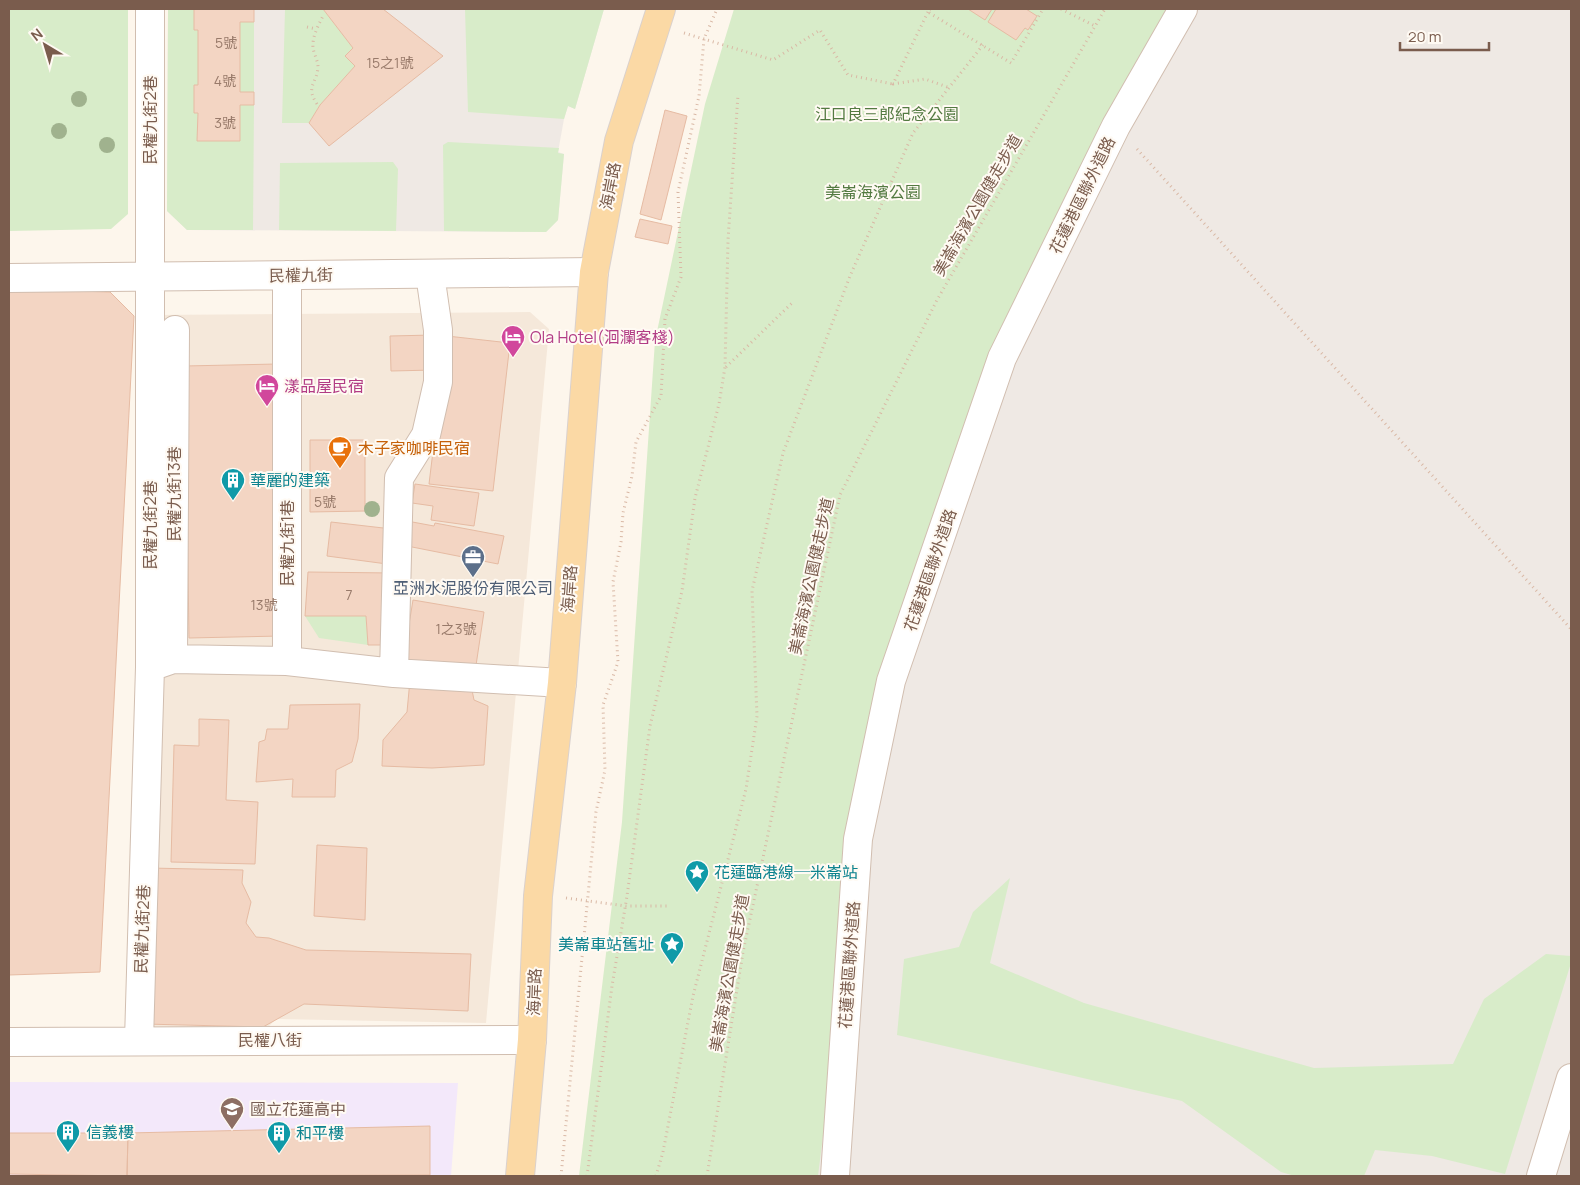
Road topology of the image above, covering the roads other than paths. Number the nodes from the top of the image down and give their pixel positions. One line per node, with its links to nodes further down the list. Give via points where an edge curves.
1 (150, 9): 7 (street, 民權九街2巷)
2 (1182, 9): 19 (street, 花蓮港區聯外道路, via 1116,126 1002,358 892,681 858,840)
3 (659, 16): 4 (main road, 海岸路, via 619,141)
4 (594, 272): 5 (street, 民權九街); 13 (main road, 海岸路)
5 (430, 274): 6 (street, 民權九街); 12 (street, via 438,330 438,382 426,435 399,478)
6 (287, 275): 7 (street, 民權九街); 10 (street, 民權九街1巷)
7 (151, 277): 8 (street, 民權九街); 11 (street, 民權九街2巷)
8 (9, 278)
9 (174, 330): 11 (street, 民權九街13巷)
10 (287, 661): 11 (street); 12 (street)
11 (161, 663): 14 (street, 民權九街2巷)
12 (394, 674): 13 (street)
13 (562, 683): 15 (main road, 海岸路, via 538,896)
14 (140, 1040): 15 (street, 民權八街); 16 (street, 民權八街)
15 (532, 1040): 18 (main road, 海岸路)
16 (9, 1042)
17 (1571, 1078): 20 (street)
18 (520, 1176)
19 (835, 1176)
20 (1541, 1176)

